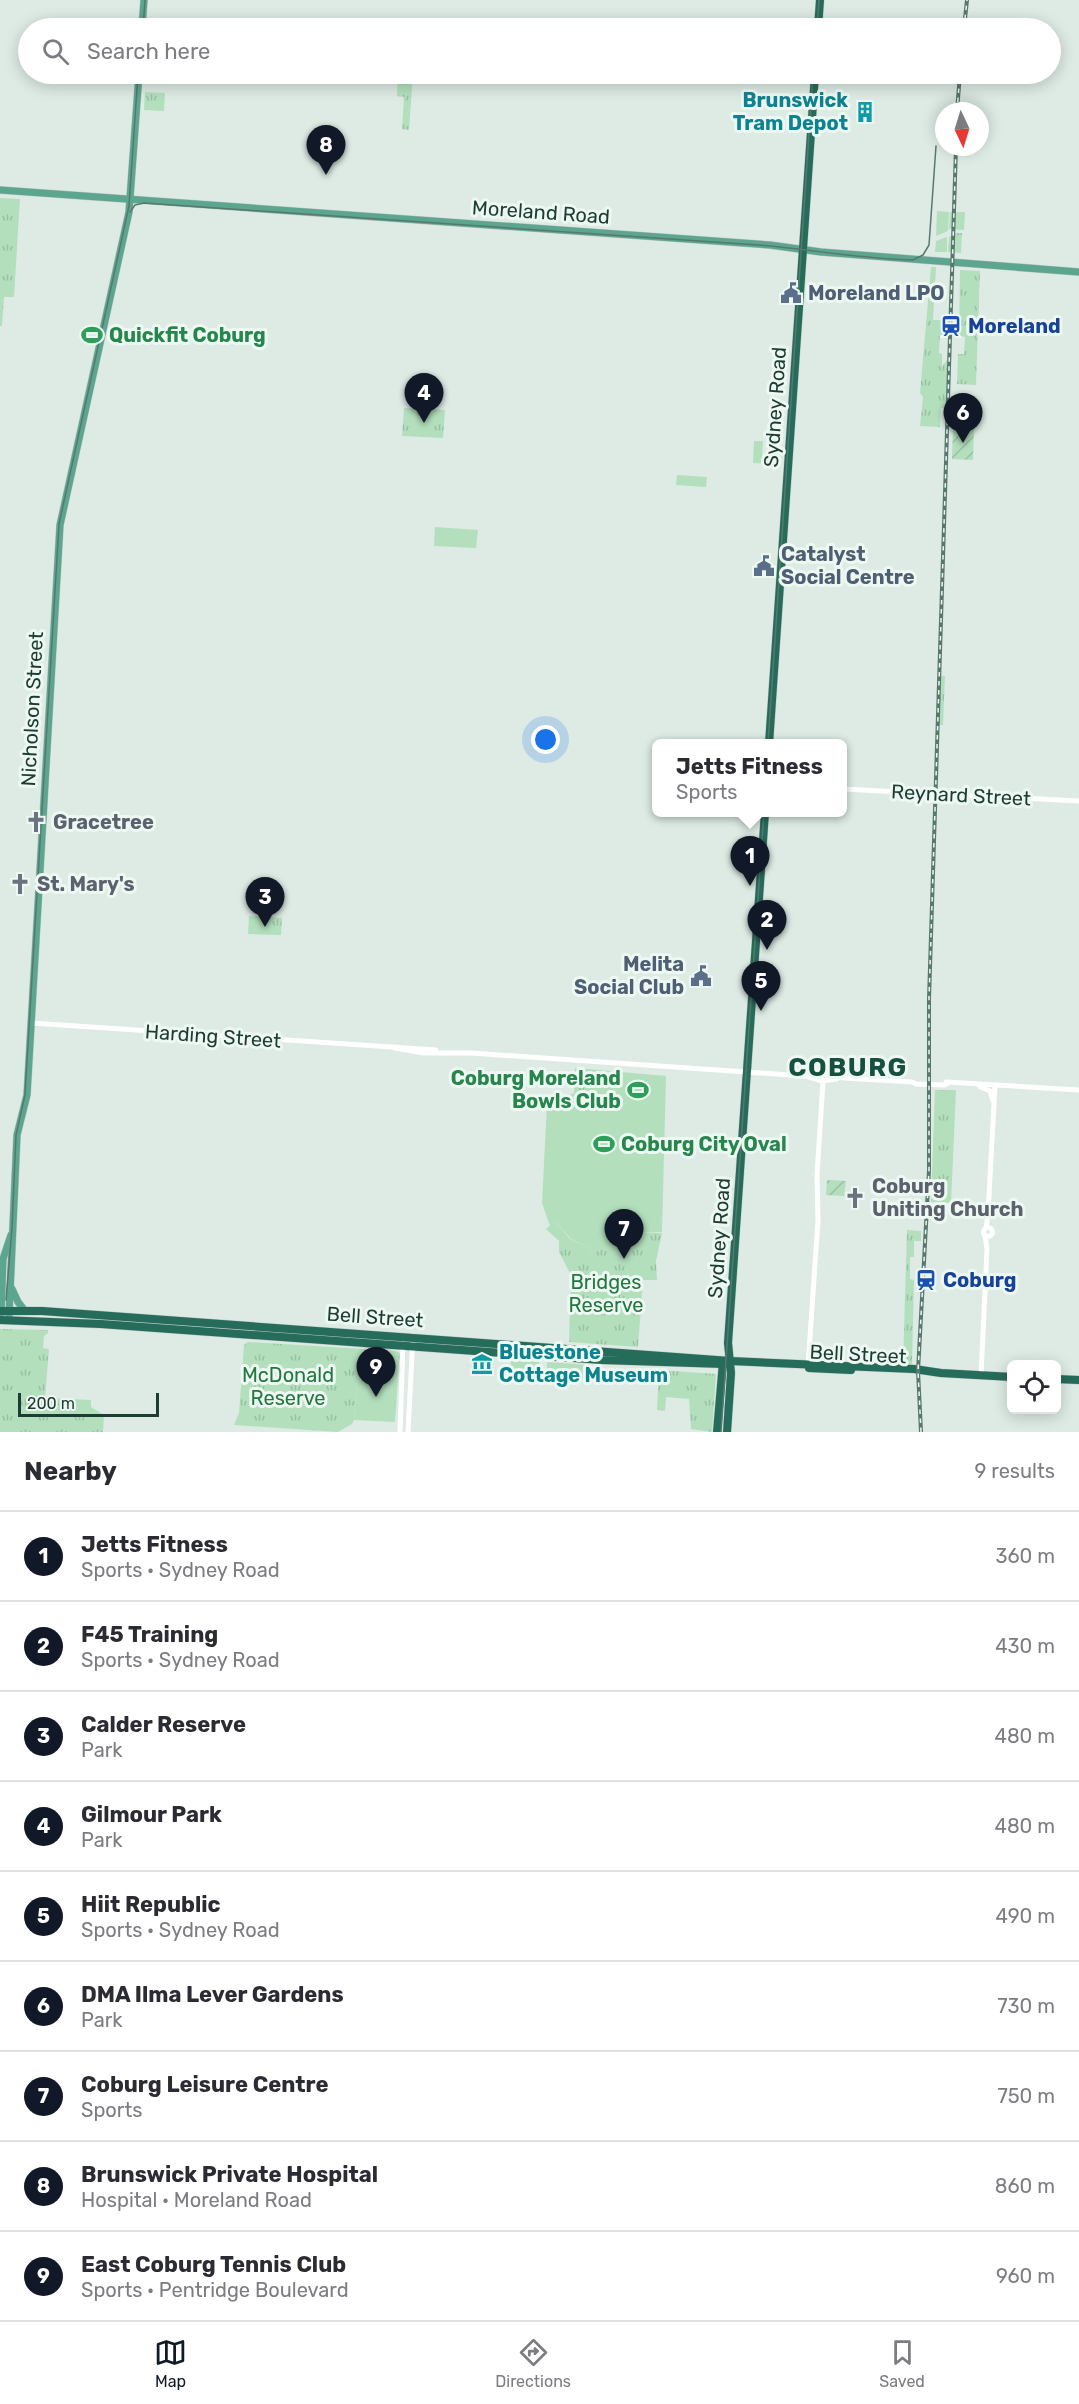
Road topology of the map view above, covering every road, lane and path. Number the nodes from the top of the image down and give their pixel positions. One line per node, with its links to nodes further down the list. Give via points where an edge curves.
1 (144, 0): 3 (main road)
2 (820, 0): 4 (highway)
3 (143, 18)
4 (819, 18)
5 (138, 84): 8 (main road, Nicholson Street)
6 (814, 84): 9 (highway, Sydney Road)
7 (0, 190): 8 (main road, Moreland Road)
8 (131, 200): 9 (main road, Moreland Road); 15 (main road, Nicholson Street, via 60,525)
9 (803, 249): 10 (main road, Moreland Road); 11 (highway, Sydney Road)
10 (1079, 272)
11 (769, 739)
12 (847, 789): 13 (street, Reynard Street)
13 (1079, 801)
14 (765, 817): 16 (highway, Sydney Road)
15 (31, 1023): 16 (street, Harding Street); 22 (main road, Nicholson Street, via 27,1095 17,1135)
16 (747, 1072): 17 (street, Harding Street); 35 (highway, Sydney Road)
17 (822, 1079): 18 (street, Harding Street); 36 (street)
18 (968, 1084): 19 (street, Harding Street); 21 (street, via 988,1089)
19 (995, 1085): 20 (street, Harding Street); 21 (street)
20 (1079, 1090)
21 (994, 1108): 37 (street)
22 (14, 1226): 23 (main road, Nicholson Street, via 4,1254); 24 (main road, Nicholson Street)
23 (1, 1280): 25 (main road, Nicholson Street)
24 (11, 1286): 25 (main road, Nicholson Street); 26 (main road)
25 (4, 1311): 26 (highway, Bell Street); 28 (main road, Nicholson Street)
26 (25, 1311): 27 (highway, Bell Street)
27 (42, 1311): 29 (highway); 30 (highway, Bell Street)
28 (3, 1321): 29 (highway, Bell Street)
29 (42, 1322): 32 (highway, Bell Street)
30 (404, 1336): 31 (highway, Bell Street); 32 (street)
31 (413, 1336): 33 (street); 34 (highway, Bell Street)
32 (403, 1346): 33 (highway, Bell Street); 41 (street)
33 (412, 1346): 34 (highway, Bell Street); 42 (street)
34 (639, 1358): 35 (highway, Bell Street)
35 (726, 1362): 36 (highway, Bell Street); 43 (highway, Sydney Road); 44 (highway, Sydney Road)
36 (808, 1365): 37 (highway, Bell Street)
37 (981, 1375): 38 (highway, Bell Street)
38 (1007, 1377)
39 (1061, 1379): 40 (highway)
40 (1079, 1380)
41 (400, 1432)
42 (408, 1432)
43 (717, 1432)
44 (727, 1432)

